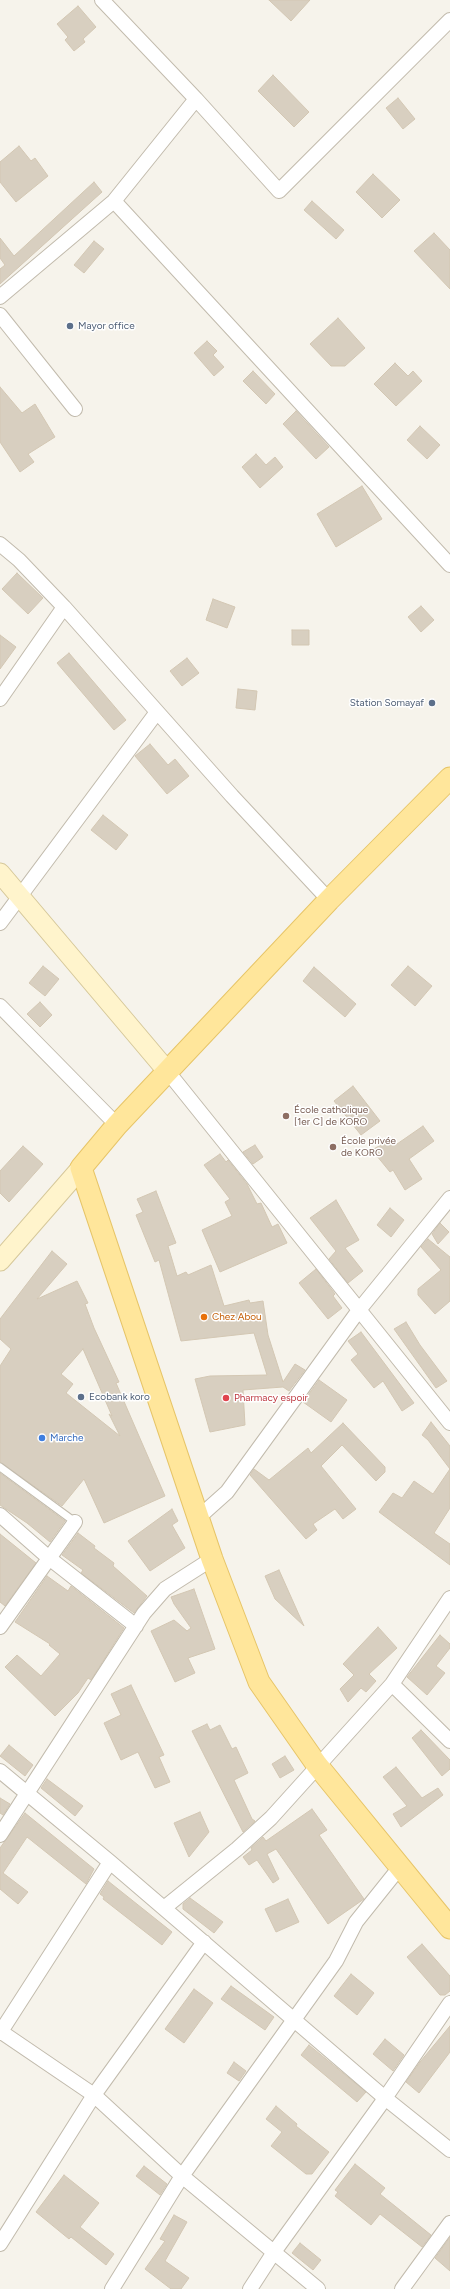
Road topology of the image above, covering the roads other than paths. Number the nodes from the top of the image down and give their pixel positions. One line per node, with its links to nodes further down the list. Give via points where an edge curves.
1 (102, 0): 3 (street)
2 (450, 20): 3 (street, via 279,190)
3 (196, 99): 4 (street)
4 (114, 201): 5 (street); 9 (street)
5 (0, 296)
6 (0, 314): 7 (street)
7 (75, 409)
8 (0, 544): 10 (street)
9 (450, 566)
10 (64, 607): 11 (street); 12 (street)
11 (0, 699)
12 (157, 712): 15 (street); 16 (street)
13 (450, 778): 16 (main road)
14 (0, 873): 15 (street)
15 (19, 897): 17 (street); 19 (street)
16 (329, 900): 19 (main road)
17 (0, 923)
18 (0, 1006): 20 (street)
19 (168, 1072): 20 (main road); 24 (street)
20 (117, 1125): 21 (main road)
21 (81, 1168): 23 (street); 28 (main road)
22 (450, 1198): 24 (street)
23 (0, 1261)
24 (359, 1310): 25 (street); 28 (street, via 227,1492)
25 (450, 1423)
26 (0, 1467): 29 (lane)
27 (0, 1515): 30 (street)
28 (199, 1517): 31 (main road)
29 (75, 1522): 30 (street)
30 (49, 1558): 33 (street); 34 (street)
31 (212, 1560): 33 (street, via 165,1589); 37 (main road, via 259,1682)
32 (450, 1598): 35 (street)
33 (136, 1626): 39 (street)
34 (0, 1627)
35 (392, 1684): 36 (street); 37 (street)
36 (450, 1741)
37 (317, 1766): 42 (main road); 43 (street, via 271,1818 238,1849)
38 (0, 1771): 39 (street)
39 (28, 1793): 40 (street); 41 (street)
40 (0, 1835)
41 (110, 1862): 43 (street); 48 (street)
42 (400, 1867): 44 (main road); 47 (street, via 356,1922 336,1961)
43 (164, 1908): 45 (street)
44 (450, 1928)
45 (204, 1942): 47 (street); 49 (street)
46 (450, 2003): 50 (street)
47 (295, 2020): 50 (street); 52 (street)
48 (0, 2032): 49 (street)
49 (94, 2095): 52 (street); 54 (street)
50 (386, 2098): 51 (street); 55 (street)
51 (450, 2150)
52 (182, 2176): 55 (street); 56 (street)
53 (450, 2223): 59 (street)
54 (0, 2244)
55 (274, 2252): 57 (street); 58 (street)
56 (112, 2289)
57 (250, 2289)
58 (318, 2289)
59 (402, 2289)

